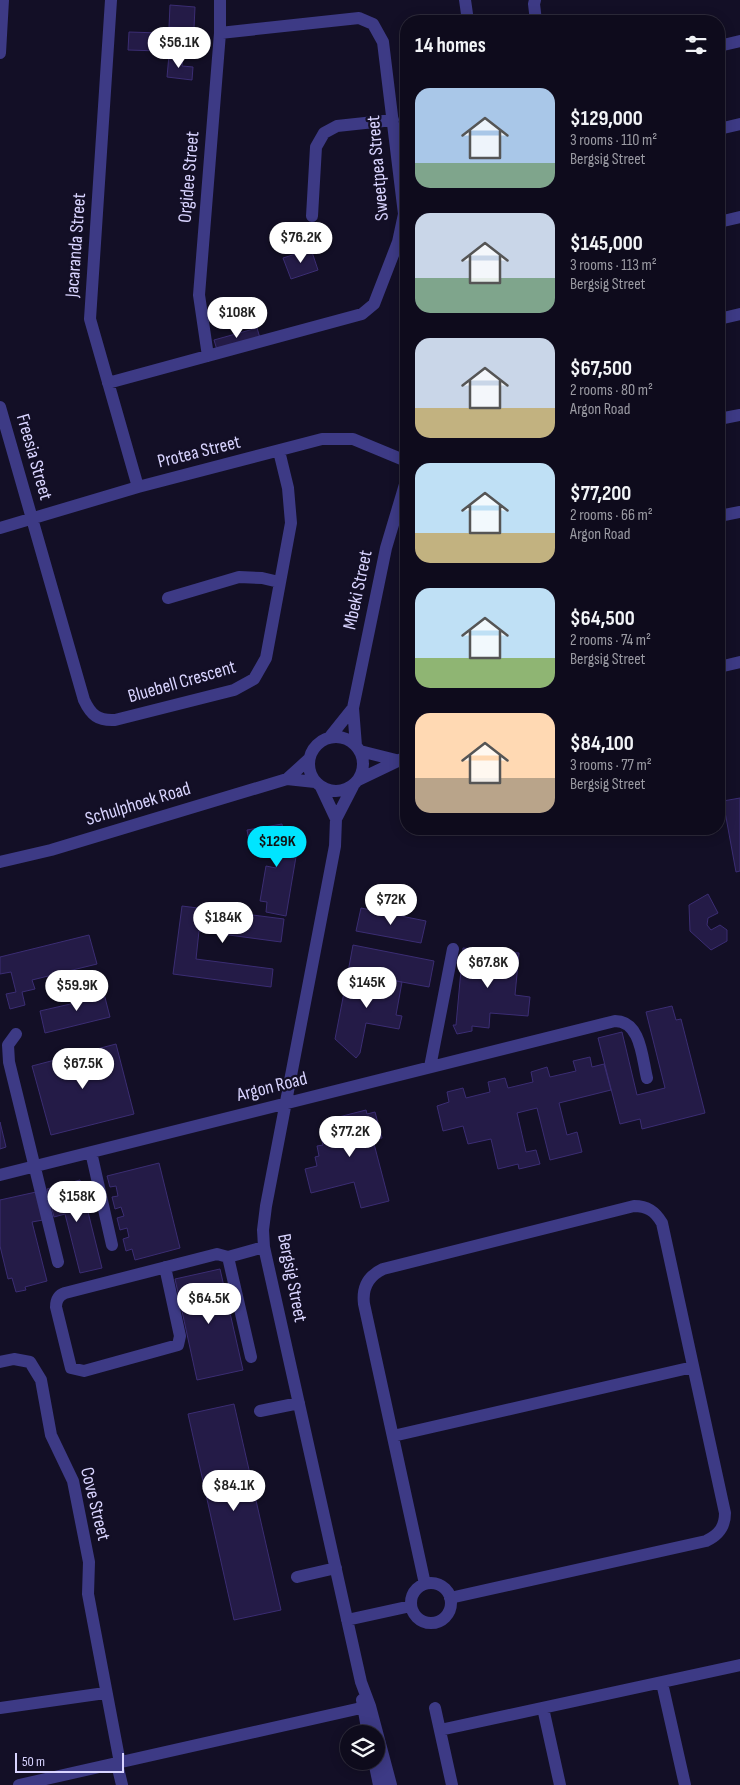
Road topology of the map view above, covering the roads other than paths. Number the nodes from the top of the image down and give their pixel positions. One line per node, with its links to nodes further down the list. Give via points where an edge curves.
1 (3, 0): 11 (street)
2 (111, 0): 23 (street, Jacaranda Street, via 90,319)
3 (220, 0): 8 (street, Orgidee Street)
4 (465, 0): 6 (street)
5 (536, 0): 7 (street)
6 (467, 15)
7 (535, 15)
8 (220, 33): 12 (street, Sweetpea Street, via 332,20 368,20 378,30 383,42); 22 (street, Orgidee Street, via 200,287)
9 (740, 41): 10 (street)
10 (725, 45)
11 (0, 53)
12 (393, 120): 15 (street, Sweetpea Street); 16 (street, via 337,126 321,137 316,147)
13 (740, 124): 14 (street)
14 (725, 128)
15 (400, 174)
16 (312, 216)
17 (740, 217): 18 (street)
18 (725, 221)
19 (400, 233): 22 (street, Sweetpea Street, via 374,304 362,314)
20 (740, 314): 21 (street)
21 (725, 318)
22 (208, 356): 23 (street, Sweetpea Street)
23 (108, 383): 29 (street, Jacaranda Street)
24 (0, 407): 33 (street, Freesia Street)
25 (740, 415): 26 (street)
26 (725, 418)
27 (279, 451): 28 (street, Protea Street, via 337,437 353,439); 29 (street, Protea Street); 35 (street, Bluebell Crescent, via 288,488 291,523)
28 (400, 459)
29 (138, 487): 33 (street, Protea Street)
30 (400, 501): 39 (street, Mbeki Street, via 386,548)
31 (740, 512): 32 (street)
32 (725, 515)
33 (32, 518): 34 (street, Protea Street); 35 (street, Bluebell Crescent, via 84,700 92,715 104,721 234,690 254,679 266,658)
34 (0, 528)
35 (278, 582): 36 (street, via 239,577)
36 (168, 598)
37 (740, 662): 38 (street)
38 (725, 666)
39 (353, 708): 40 (street, Mbeki Street); 41 (street, Mbeki Street)
40 (329, 738): 41 (street, via 345,738); 43 (street, via 316,745)
41 (358, 749): 42 (street); 46 (street, via 363,764)
42 (400, 758)
43 (309, 759): 45 (street, Schulphoek Road); 47 (street, via 311,774)
44 (400, 759): 46 (street)
45 (287, 779): 47 (street, Schulphoek Road); 49 (street, Schulphoek Road, via 51,850)
46 (355, 783): 47 (street, via 337,791); 48 (street, Bergsig Street)
47 (318, 784): 48 (street, Bergsig Street)
48 (336, 819): 54 (street, Bergsig Street, via 335,846)
49 (0, 862)
50 (453, 949): 52 (street)
51 (16, 1034): 56 (street, via 8,1045 8,1062)
52 (430, 1067): 53 (street, Argon Road, via 615,1020 627,1023 636,1035); 54 (street, Argon Road)
53 (647, 1078)
54 (285, 1104): 55 (street, Argon Road); 59 (street, Bergsig Street, via 264,1218)
55 (91, 1152): 56 (street, Argon Road); 58 (street)
56 (35, 1166): 57 (street, Argon Road); 61 (street)
57 (0, 1175)
58 (112, 1246)
59 (264, 1248): 60 (street); 66 (street, Bergsig Street)
60 (228, 1257): 62 (street, via 217,1254); 63 (street)
61 (58, 1262)
62 (165, 1267): 62 (street, via 180,1336 178,1346 84,1371 71,1368 56,1306 59,1296)
63 (251, 1357)
64 (0, 1362): 77 (street, Cove Street, via 22,1359 30,1362 41,1380 51,1435 70,1473 89,1562 88,1594)
65 (693, 1367): 68 (street); 68 (street, via 662,1223 648,1208 634,1206 383,1269 373,1275 363,1297); 72 (street, via 726,1513 716,1536 706,1542)
66 (299, 1402): 67 (street); 69 (street, Bergsig Street)
67 (260, 1411)
68 (393, 1436): 71 (street)
69 (336, 1568): 70 (street); 74 (street, Bergsig Street)
70 (297, 1577)
71 (425, 1584): 72 (street, via 440,1586); 73 (street, via 415,1590)
72 (450, 1598): 73 (street, via 448,1614 435,1623 419,1620)
73 (410, 1606): 74 (street)
74 (347, 1620): 78 (street, Bergsig Street)
75 (740, 1665): 76 (street)
76 (662, 1683): 81 (street); 92 (street)
77 (105, 1693): 79 (street); 84 (street, Cove Street)
78 (366, 1706): 82 (street, Bergsig Street); 84 (street); 89 (street, Bergsig Street)
79 (0, 1708)
80 (436, 1708): 83 (street)
81 (543, 1708): 83 (street); 91 (street)
82 (367, 1725)
83 (440, 1730): 90 (street)
84 (119, 1763): 86 (street); 87 (street, Cove Street)
85 (376, 1770): 88 (street)
86 (19, 1785)
87 (122, 1785)
88 (379, 1785)
89 (391, 1785)
90 (452, 1785)
91 (560, 1785)
92 (685, 1785)

